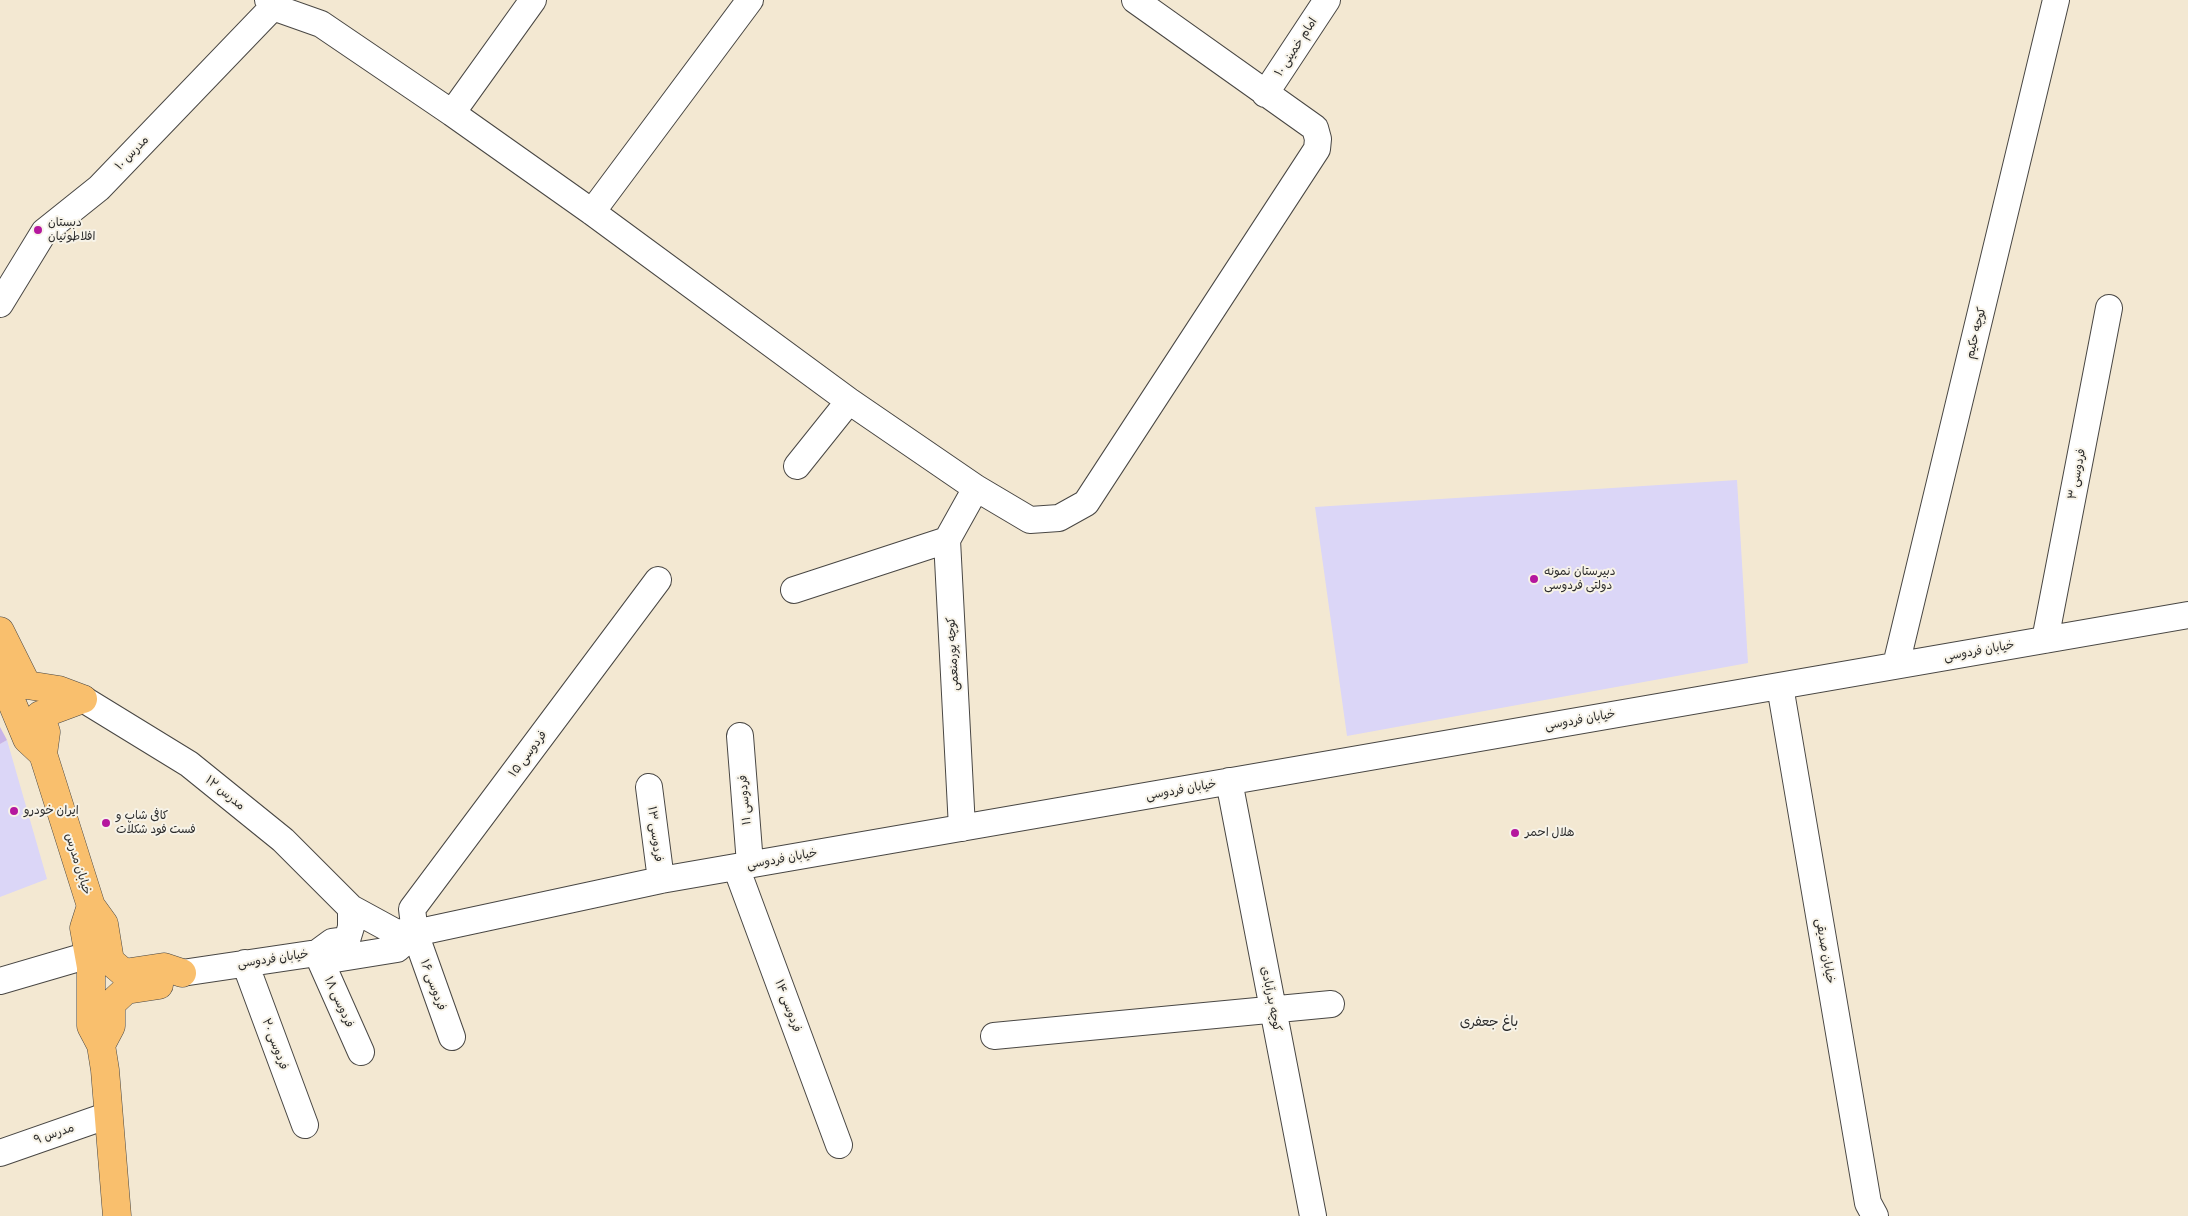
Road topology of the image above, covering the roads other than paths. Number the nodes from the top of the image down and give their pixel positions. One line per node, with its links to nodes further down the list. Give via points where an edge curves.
1 (533, 0): 8 (street)
2 (1135, 0): 7 (street)
3 (1327, 0): 7 (street, امام خمینی ۱۰)
4 (2056, 0): 21 (street, کوچه حکیم)
5 (746, 1): 9 (street)
6 (270, 3): 8 (street, via 321,24); 10 (street, مدرس ۱۰, via 99,188 44,232)
7 (1265, 94): 14 (street, via 1315,128 1317,149 1086,503 1060,518 1030,520)
8 (452, 113): 9 (street)
9 (592, 212): 12 (street)
10 (0, 304)
11 (2109, 308): 20 (street, فردوسی ۳)
12 (849, 401): 13 (street); 14 (street)
13 (797, 466)
14 (976, 488): 15 (street)
15 (947, 540): 17 (street); 29 (street, کوچه پورمنعمی)
16 (658, 580): 34 (street, فردوسی ۱۵, via 412,908)
17 (794, 590)
18 (2188, 615): 20 (street, خیابان فردوسی)
19 (0, 631): 24 (main road, via 27,685 59,690)
20 (2045, 640): 21 (street, خیابان فردوسی)
21 (1896, 665): 23 (street, خیابان فردوسی)
22 (0, 674): 26 (main road, خیابان مدرس, via 27,739)
23 (1780, 686): 27 (street, خیابان فردوسی); 52 (street, خیابان صدیقی, via 1868,1202)
24 (83, 699): 26 (main road, via 40,715 46,732); 33 (street, مدرس ۱۲, via 189,764 283,840)
25 (740, 736): 30 (street, فردوسی ۱۱)
26 (43, 754): 32 (main road, خیابان مدرس)
27 (1229, 781): 29 (street, خیابان فردوسی); 41 (street, کوچه بدرآبادی)
28 (649, 787): 31 (street, فردوسی ۱۳)
29 (962, 828): 30 (street, خیابان فردوسی)
30 (743, 866): 31 (street, خیابان فردوسی); 48 (street, فردوسی ۱۴)
31 (661, 880): 34 (street, خیابان فردوسی)
32 (91, 906): 36 (main road, خیابان مدرس, via 84,928); 38 (main road, via 104,924 110,961 124,973 164,967)
33 (351, 908): 34 (street, مدرس ۱۲, via 395,932); 35 (street, via 347,940 332,942)
34 (415, 933): 35 (street, خیابان فردوسی, via 397,949 335,959); 43 (street, فردوسی ۱۶)
35 (317, 953): 37 (street, خیابان فردوسی); 45 (street, فردوسی ۱۸)
36 (89, 955): 39 (street); 44 (main road, خیابان مدرس, via 91,1026)
37 (245, 963): 38 (street, خیابان فردوسی); 47 (street, فردوسی ۲۰)
38 (182, 973): 44 (main road, via 166,984 126,990 111,1004 111,1026)
39 (0, 981)
40 (1331, 1004): 41 (street)
41 (1273, 1009): 42 (street); 51 (street, کوچه بدرآبادی)
42 (994, 1036)
43 (452, 1037)
44 (101, 1046): 46 (main road, خیابان مدرس)
45 (361, 1052)
46 (109, 1116): 49 (street, مدرس ۹); 50 (main road, خیابان مدرس)
47 (305, 1125)
48 (839, 1145)
49 (0, 1153)
50 (117, 1216)
51 (1313, 1216)
52 (1875, 1216)

